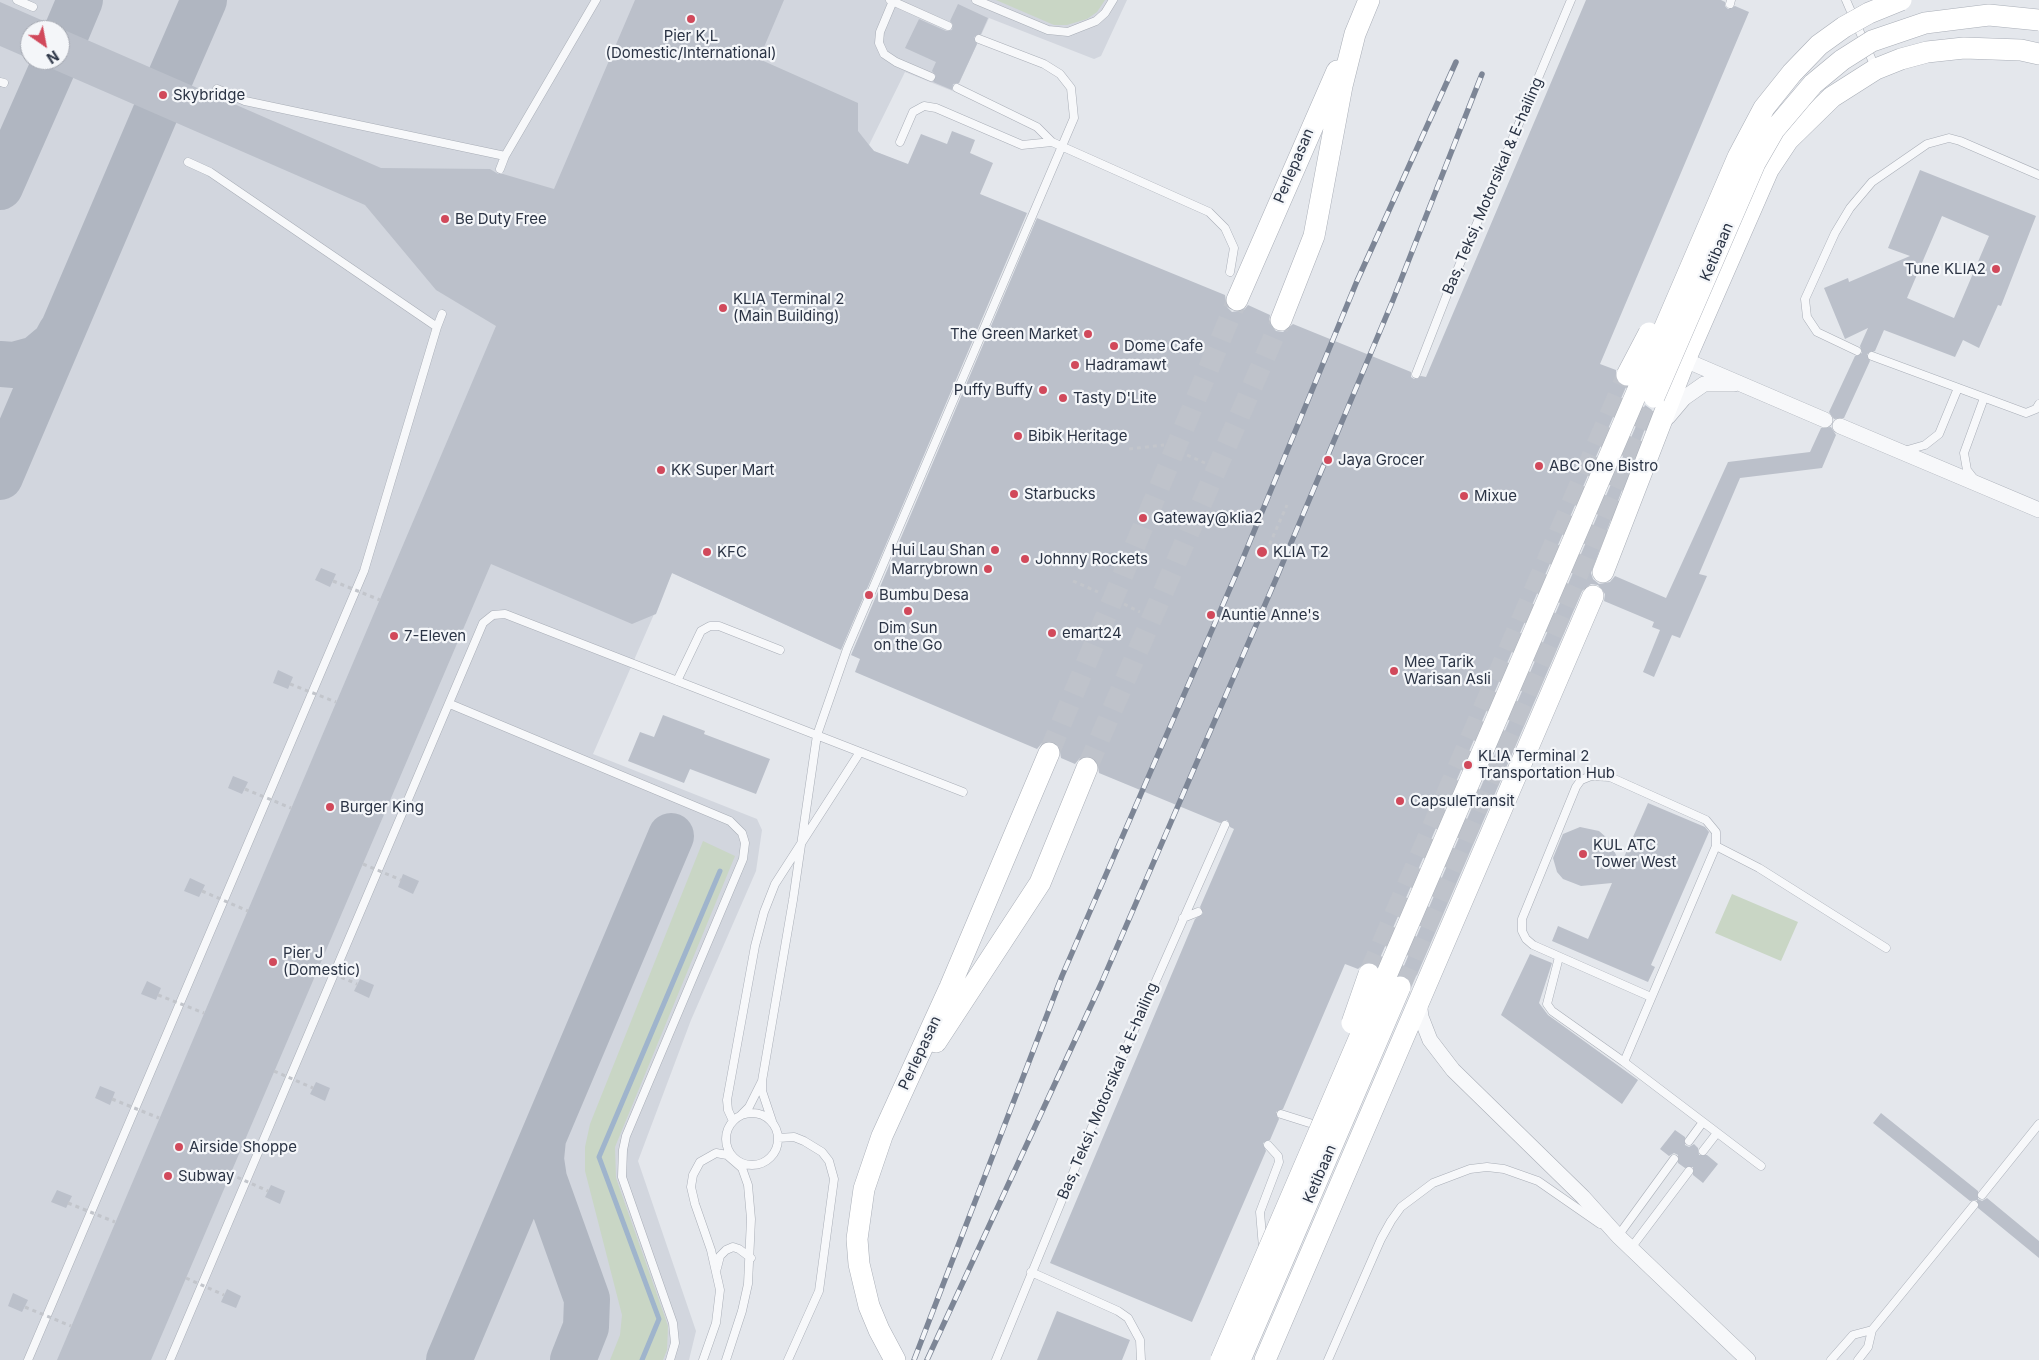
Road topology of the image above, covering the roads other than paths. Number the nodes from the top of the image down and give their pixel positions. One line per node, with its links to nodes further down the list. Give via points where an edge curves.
1 (17, 0): 10 (lane)
2 (596, 0): 23 (lane)
3 (976, 0): 4 (lane, via 1048,30 1068,32 1096,20 1105,13)
4 (1112, 0)
5 (1369, 0): 13 (main road)
6 (1571, 0): 36 (lane, Bas, Teksi, Motorsikal & E-hailing)
7 (1846, 0): 16 (lane)
8 (1901, 0): 112 (main road, bridge, via 1861,18 1819,45 1764,108 1742,149)
9 (892, 1): 12 (lane); 17 (lane, via 880,32 879,43 884,54)
10 (33, 7)
11 (2039, 20): 27 (main road, Ketibaan, bridge, via 1989,15 1925,23 1872,41 1842,60 1813,84 1774,130 1755,163)
12 (948, 26)
13 (1355, 34): 29 (main road, Perlepasan); 31 (main road, via 1334,127 1320,216 1308,256)
14 (979, 39): 22 (lane, via 1044,64 1060,74 1071,88 1074,118)
15 (2039, 54): 16 (main road, via 1997,48 1946,50 1927,52)
16 (1876, 69): 35 (main road, via 1832,97 1810,116 1788,140 1768,170)
17 (931, 77)
18 (217, 88): 23 (lane, via 245,101)
19 (957, 88): 21 (lane, via 1037,127)
20 (900, 142): 21 (lane, via 913,112 924,106 936,108 1022,145)
21 (1052, 142): 22 (lane)
22 (1063, 147): 28 (lane, via 1210,212 1225,228 1234,248); 55 (lane, via 847,649)
23 (505, 156): 25 (lane)
24 (188, 162): 32 (lane, via 210,172)
25 (500, 169)
26 (2039, 175): 33 (lane, via 1949,138 1927,144 1872,182 1855,201 1835,233 1805,299 1807,317 1817,332)
27 (1722, 239): 37 (main road, bridge, via 1664,309); 42 (main road, Ketibaan, bridge)
28 (1230, 272)
29 (1237, 300)
30 (442, 314): 32 (lane)
31 (1281, 320)
32 (437, 327): 103 (lane, via 364,571)
33 (1857, 351)
34 (1872, 356): 40 (lane)
35 (1685, 360): 38 (street); 39 (main road)
36 (1416, 374)
37 (1627, 375)
38 (1740, 384): 44 (street); 46 (street, via 1704,384 1675,407)
39 (1674, 385): 42 (lane); 46 (main road)
40 (1958, 388): 41 (lane); 47 (lane, via 1939,434 1918,448)
41 (1984, 398): 43 (lane, via 2026,413); 48 (lane, via 1964,453 1967,470)
42 (1654, 399)
43 (2039, 404)
44 (1825, 420)
45 (1840, 426): 47 (street)
46 (1656, 432): 50 (main road)
47 (1900, 450): 48 (street)
48 (1978, 483): 49 (street)
49 (2039, 510)
50 (1603, 572)
51 (1592, 596): 70 (main road)
52 (780, 650): 53 (lane, via 719,626 710,626 701,631)
53 (677, 681): 54 (lane, via 505,614 493,615 483,623); 55 (lane)
54 (450, 704): 104 (lane); 105 (lane, via 730,821 742,833 745,843 743,859 622,1150 622,1177 673,1323 675,1344)
55 (816, 735): 56 (lane); 62 (lane)
56 (860, 752): 59 (lane); 62 (lane)
57 (1049, 754): 74 (main road, Perlepasan, via 950,987)
58 (1088, 768): 74 (main road, via 1040,883)
59 (963, 792)
60 (1225, 825): 64 (lane, Bas, Teksi, Motorsikal & E-hailing)
61 (1716, 846): 65 (lane, via 1759,868); 66 (lane, via 1716,832 1706,820 1610,777 1590,776 1581,780 1522,919 1526,939); 69 (lane)
62 (799, 849): 72 (lane); 77 (lane, via 775,884 755,946 727,1100)
63 (1198, 912): 64 (lane)
64 (1183, 918): 97 (lane, Bas, Teksi, Motorsikal & E-hailing)
65 (1886, 948)
66 (1559, 957): 69 (lane); 71 (lane, via 1547,1004 1552,1011)
67 (1370, 974): 90 (main road, bridge, via 1353,1019)
68 (1400, 987): 90 (main road, Ketibaan, bridge)
69 (1651, 997): 71 (lane)
70 (1419, 1001): 73 (main road); 93 (street, via 1424,1028 1438,1053)
71 (1624, 1062): 79 (lane)
72 (762, 1081): 76 (lane, via 749,1107); 78 (lane)
73 (1383, 1086): 75 (lane, via 1370,1101 1335,1122 1318,1126); 101 (main road)
74 (893, 1110): 109 (main road, Perlepasan, via 864,1190 857,1239 862,1285 879,1330)
75 (1281, 1114)
76 (740, 1116): 77 (lane); 78 (lane, via 757,1113)
77 (733, 1121): 87 (lane, via 726,1137 729,1153)
78 (772, 1122): 82 (lane)
79 (1704, 1122): 81 (lane); 83 (lane)
80 (2039, 1124): 91 (lane)
81 (1717, 1133): 85 (lane); 88 (lane)
82 (778, 1138): 87 (lane, via 774,1154 768,1160 752,1166); 108 (lane, via 804,1141 822,1152 829,1161 834,1178 818,1291)
83 (1690, 1141)
84 (1268, 1145): 98 (lane, via 1279,1162 1260,1212)
85 (1703, 1151)
86 (1674, 1159): 93 (lane)
87 (735, 1160): 95 (lane, via 742,1168 750,1193); 96 (lane, via 722,1153 711,1154 700,1162 692,1181 692,1194)
88 (1761, 1166)
89 (1689, 1170): 94 (lane)
90 (1312, 1193): 113 (main road, Ketibaan, bridge)
91 (1982, 1195)
92 (1974, 1205): 100 (lane)
93 (1618, 1236): 94 (street); 114 (lane, via 1538,1181 1522,1174 1487,1167 1450,1174 1416,1194 1391,1221)
94 (1631, 1248): 102 (street)
95 (751, 1258): 96 (lane, via 739,1249 726,1250 720,1256); 107 (lane, via 742,1310)
96 (717, 1270): 106 (lane, via 720,1306)
97 (1030, 1272): 110 (lane, Bas, Teksi, Motorsikal & E-hailing); 111 (lane, via 1128,1318 1140,1340)
98 (1269, 1314)
99 (1268, 1328): 101 (lane)
100 (1872, 1330): 115 (lane, via 1853,1334); 116 (lane, via 1868,1347)
101 (1266, 1357)
102 (1748, 1359)
103 (28, 1360)
104 (170, 1360)
105 (670, 1360)
106 (703, 1360)
107 (726, 1360)
108 (788, 1360)
109 (895, 1360)
110 (996, 1360)
111 (1141, 1360)
112 (1220, 1360)
113 (1240, 1360)
114 (1328, 1360)
115 (1831, 1360)
116 (1858, 1360)

